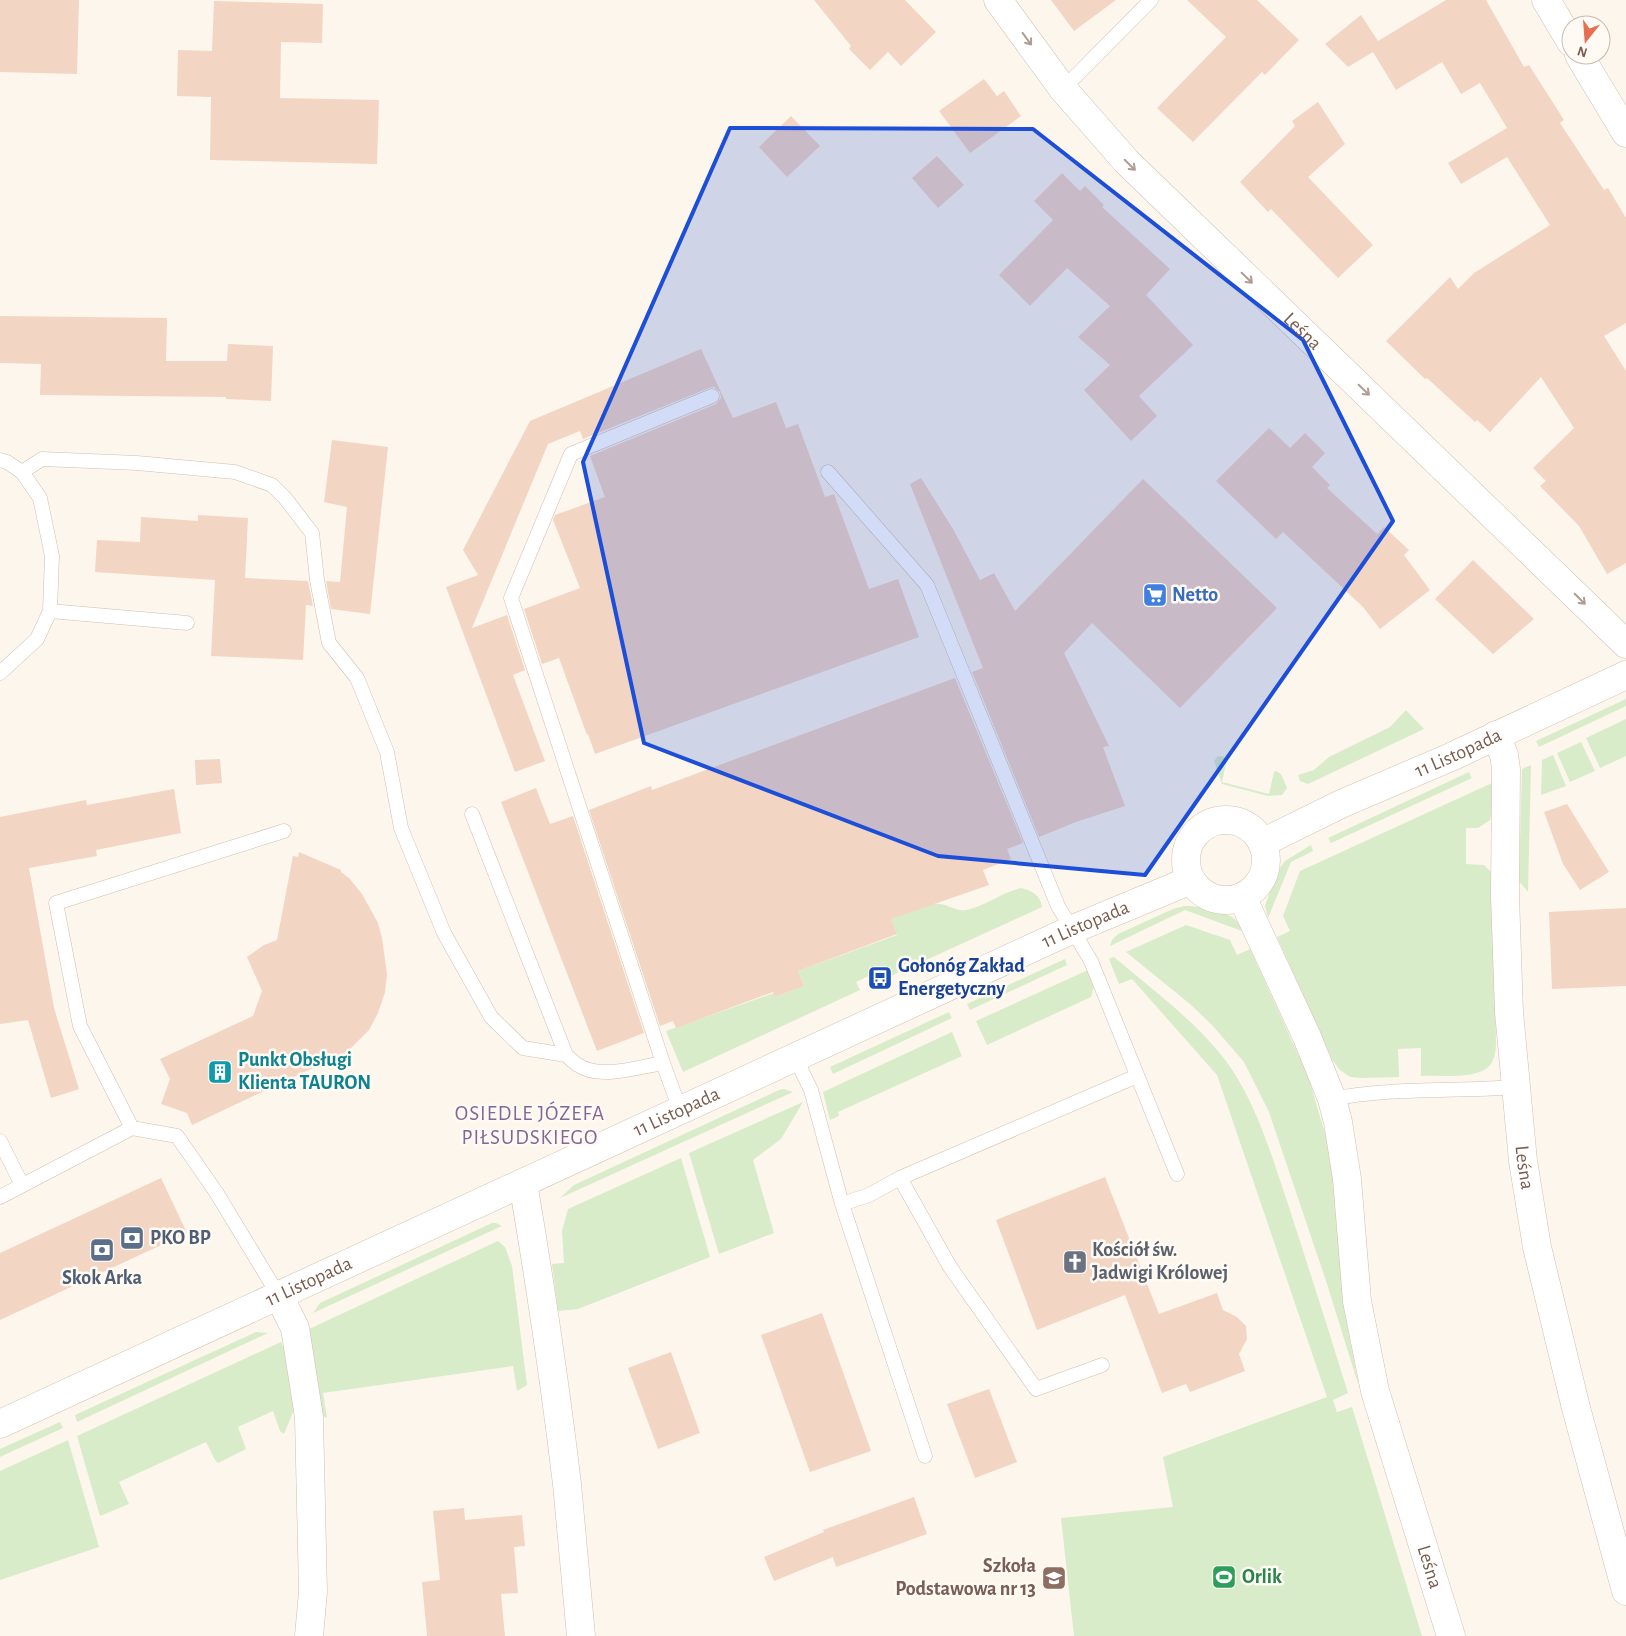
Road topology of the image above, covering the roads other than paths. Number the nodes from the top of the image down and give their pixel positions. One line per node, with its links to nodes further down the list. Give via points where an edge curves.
1 (998, 0): 6 (street, Leśna, one-way to 6)
2 (1151, 0): 6 (lane)
3 (1546, 0): 4 (street)
4 (1561, 25)
5 (1585, 65): 7 (street)
6 (1063, 89): 14 (street, Leśna, one-way to 14, via 1127,162)
7 (1626, 134)
8 (712, 396): 26 (lane, via 571,454 511,598)
9 (0, 460): 10 (lane)
10 (22, 472): 12 (lane, via 40,498 52,556); 24 (lane, via 42,459 235,472 272,485 285,498 312,533 329,642 357,678 387,752 401,828 444,933 490,1016 523,1048)
11 (828, 472): 23 (lane, via 926,585 1058,906)
12 (50, 611): 13 (lane); 15 (lane, via 37,639)
13 (187, 623)
14 (1626, 644)
15 (0, 673)
16 (1626, 675): 17 (street, 11 Listopada)
17 (1496, 736): 20 (street, 11 Listopada, via 1341,804); 28 (street, Leśna, via 1506,769 1505,896)
18 (472, 814): 24 (lane)
19 (284, 831): 31 (lane, via 56,903 80,1026)
20 (1262, 843): 21 (street, via 1253,830 1240,821 1224,819 1209,822 1189,841 1185,854); 22 (street, via 1266,855 1261,880)
21 (1191, 880): 22 (street, via 1198,889 1219,900); 23 (street, 11 Listopada)
22 (1242, 896): 29 (street, Leśna)
23 (1071, 930): 25 (street, 11 Listopada); 27 (lane, via 1091,961)
24 (566, 1055): 26 (lane, via 579,1066 594,1071 614,1072)
25 (795, 1057): 30 (street, 11 Listopada); 38 (lane, via 811,1090)
26 (662, 1063): 30 (lane)
27 (1137, 1076): 33 (lane); 34 (lane)
28 (1515, 1087): 29 (lane, via 1368,1092); 43 (street, Leśna, via 1537,1246 1580,1426)
29 (1332, 1098): 46 (street, Leśna, via 1343,1153 1357,1301 1367,1358)
30 (680, 1110): 35 (street, 11 Listopada)
31 (132, 1128): 36 (lane); 39 (lane, via 177,1136 216,1192)
32 (0, 1141): 36 (lane)
33 (1177, 1174)
34 (900, 1178): 38 (lane, via 869,1195); 40 (lane, via 950,1267 1036,1389)
35 (523, 1183): 39 (street, 11 Listopada); 45 (street, via 556,1397)
36 (22, 1185): 37 (lane)
37 (0, 1197)
38 (842, 1204): 42 (lane)
39 (279, 1296): 41 (street, 11 Listopada); 44 (street, via 294,1328 309,1417 313,1592)
40 (1102, 1365)
41 (0, 1424)
42 (925, 1456)
43 (1626, 1591)
44 (309, 1636)
45 (581, 1636)
46 (1452, 1636)

